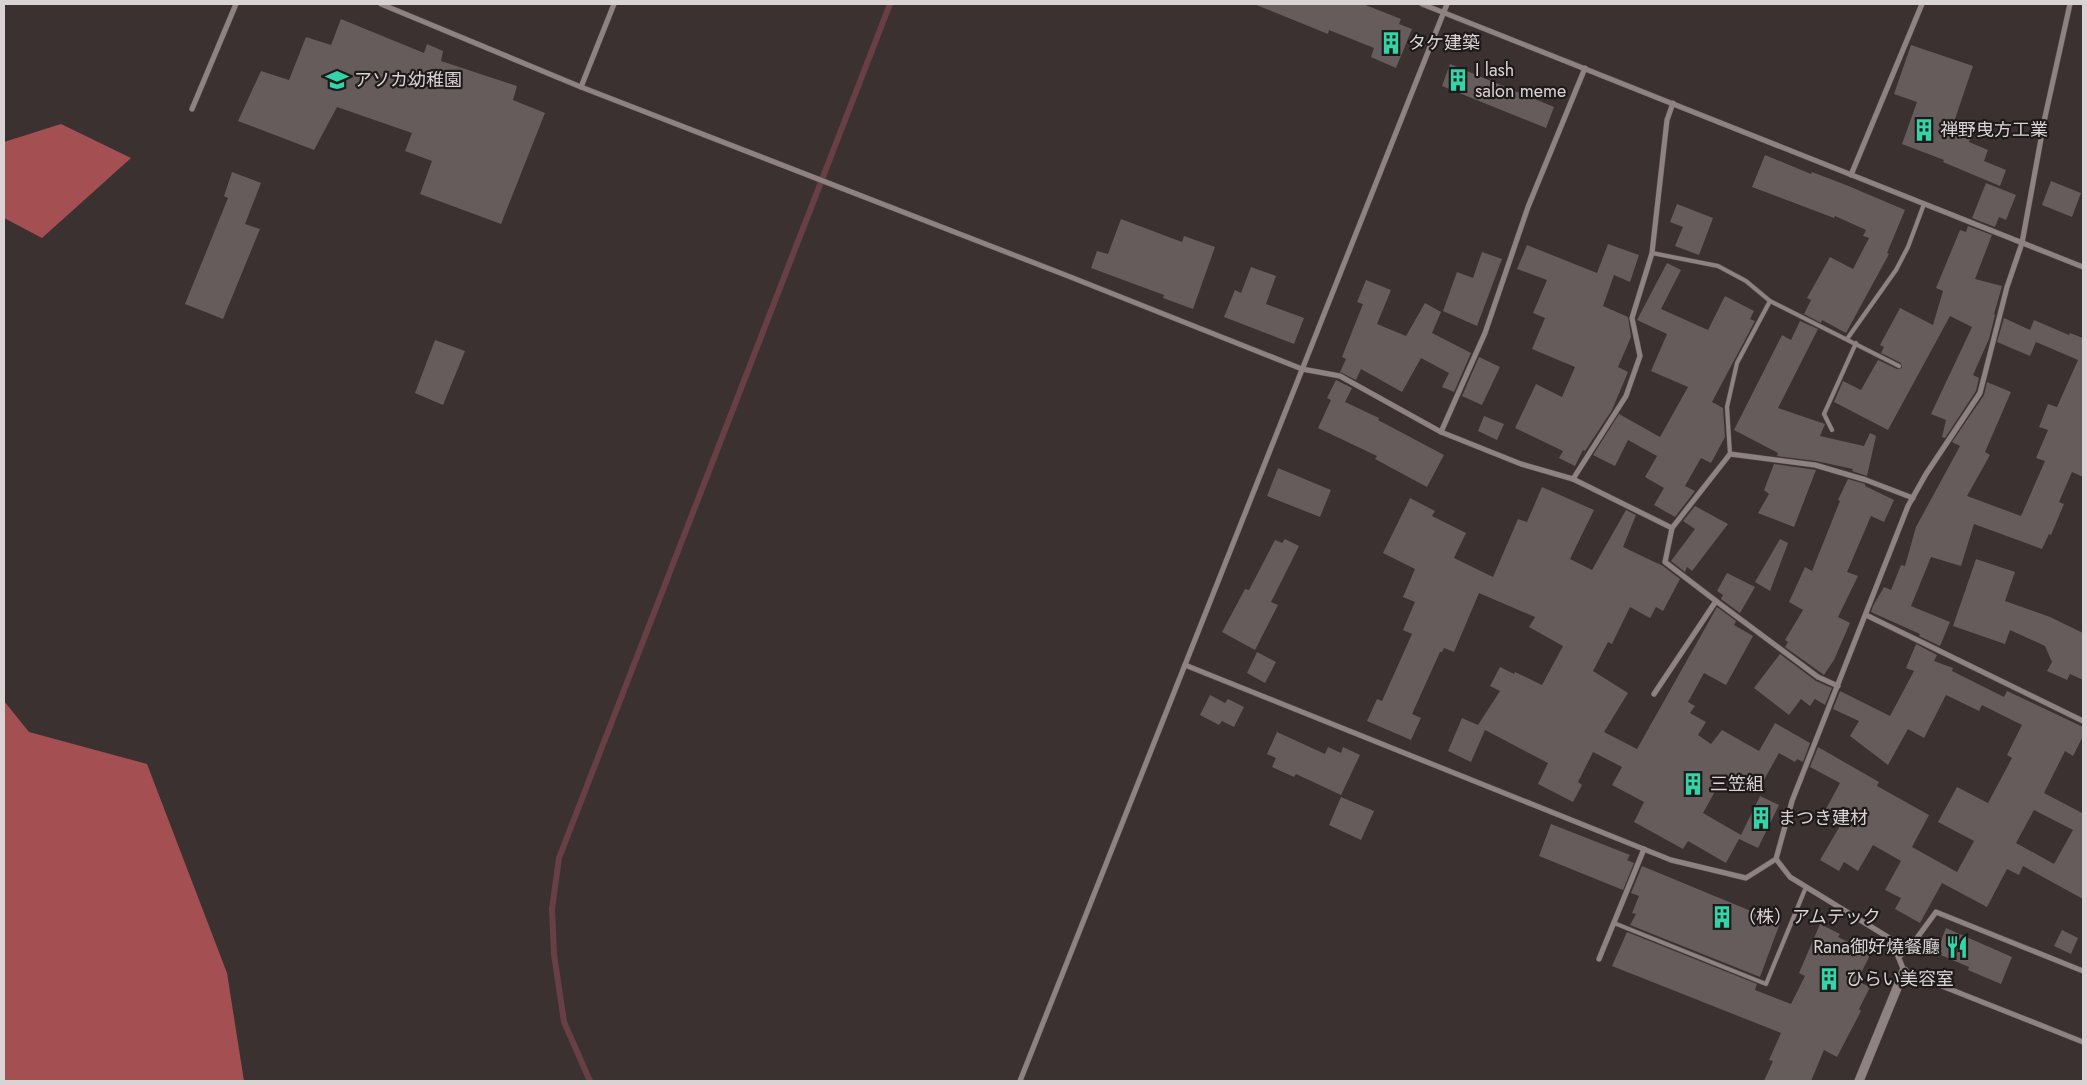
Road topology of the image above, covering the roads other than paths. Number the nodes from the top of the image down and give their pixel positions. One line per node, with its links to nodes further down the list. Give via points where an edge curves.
1 (236, 4): 12 (street)
2 (381, 4): 10 (street)
3 (614, 4): 10 (street)
4 (1422, 4): 8 (street)
5 (1447, 4): 8 (street)
6 (1922, 4): 13 (street)
7 (2070, 4): 15 (street)
8 (1443, 12): 9 (street); 22 (street)
9 (1585, 68): 11 (street); 24 (street, via 1528,207 1485,333)
10 (581, 87): 22 (street)
11 (1673, 103): 13 (street); 16 (street, via 1667,120)
12 (192, 109)
13 (1851, 175): 14 (street)
14 (1924, 204): 15 (street); 19 (lane, via 1896,270)
15 (2022, 244): 17 (street); 27 (street, via 2007,287 1980,393)
16 (1652, 253): 18 (lane, via 1718,266); 26 (street, via 1632,318 1640,356 1626,396)
17 (2083, 267)
18 (1770, 301): 19 (lane); 25 (lane, via 1737,363 1727,407)
19 (1847, 339): 20 (lane)
20 (1856, 343): 21 (lane); 23 (lane, via 1824,414)
21 (1899, 366)
22 (1302, 369): 24 (street, via 1340,376); 31 (street)
23 (1832, 430)
24 (1441, 432): 26 (street, via 1520,464)
25 (1730, 454): 27 (street, via 1815,465); 28 (street)
26 (1574, 478): 28 (street)
27 (1913, 498): 30 (street)
28 (1672, 528): 29 (street, via 1665,562)
29 (1716, 602): 32 (street, via 1818,677); 33 (street)
30 (1866, 615): 32 (street); 34 (street)
31 (1185, 665): 35 (street); 44 (street)
32 (1838, 686): 36 (street, via 1792,801)
33 (1654, 694)
34 (2083, 722)
35 (1644, 849): 36 (street, via 1670,860 1746,878); 38 (street)
36 (1776, 859): 37 (street, via 1790,878)
37 (1806, 888): 38 (lane, via 1766,984); 39 (street, via 1891,939)
38 (1614, 923): 40 (street)
39 (1898, 957): 41 (street, via 1911,946 1936,912); 42 (street)
40 (1600, 958)
41 (2083, 971)
42 (1904, 972): 43 (street); 45 (street)
43 (2083, 1042)
44 (1020, 1081)
45 (1859, 1081)

